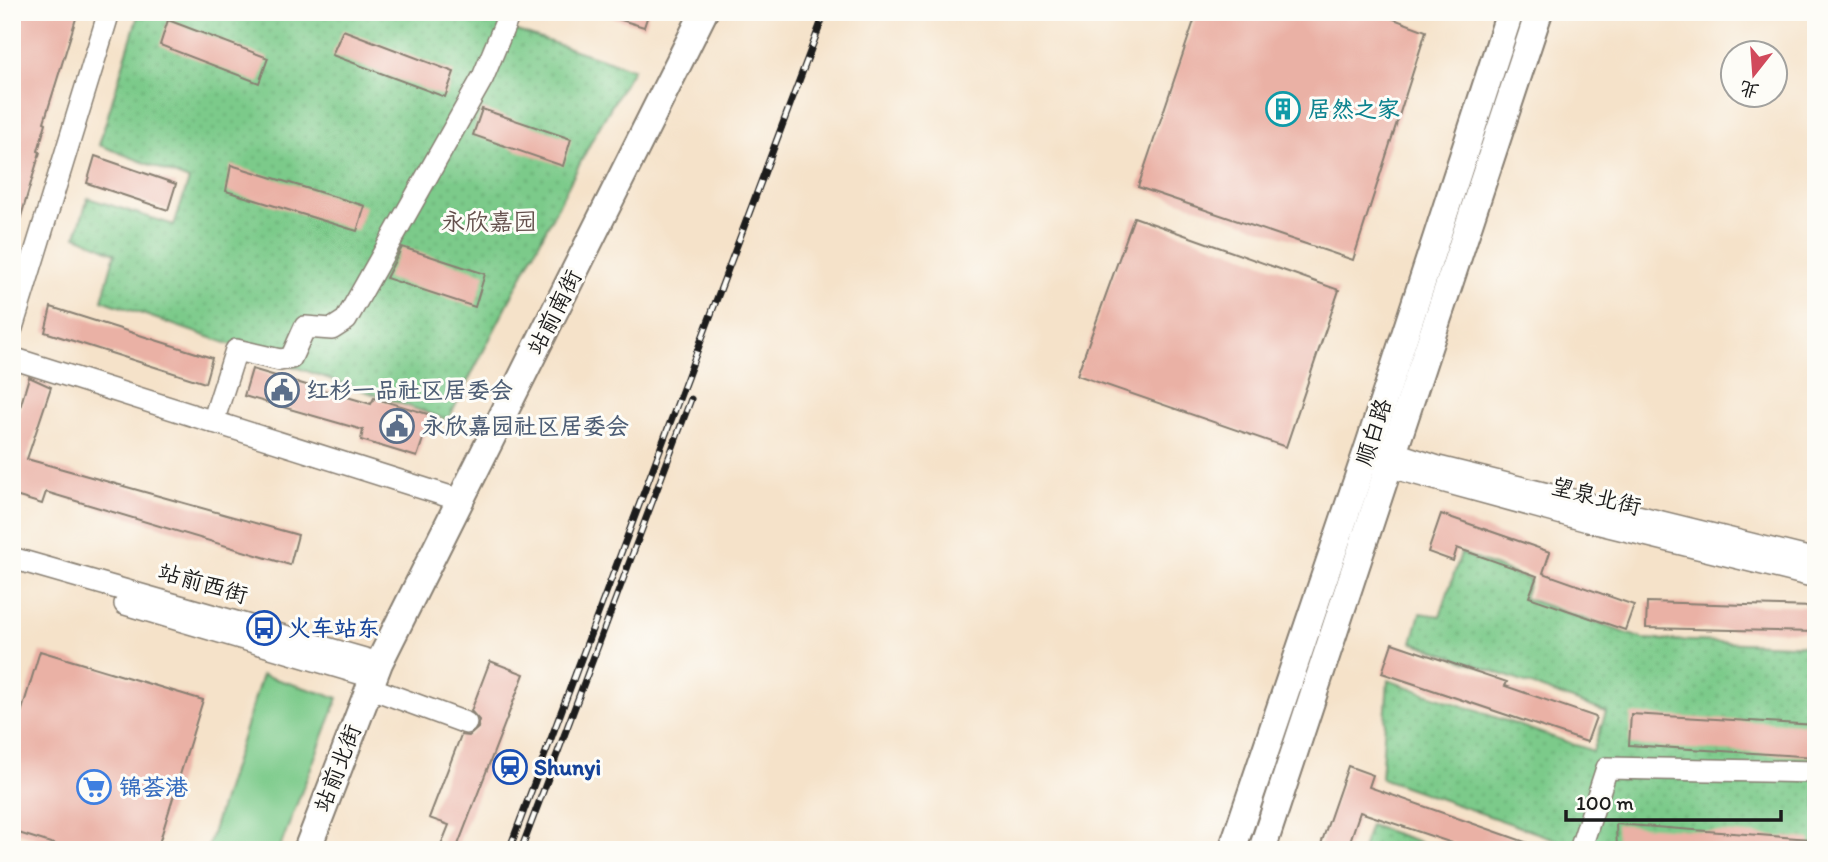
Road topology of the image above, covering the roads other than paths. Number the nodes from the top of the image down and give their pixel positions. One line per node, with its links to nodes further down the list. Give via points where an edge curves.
1 (109, 12): 6 (street)
2 (510, 12): 8 (street, via 482,77 346,320 332,329 305,327 291,358 280,360 236,350)
3 (704, 12): 10 (main road, 站前南街)
4 (1510, 12): 9 (main road, 顺白路)
5 (1539, 12): 9 (main road, 顺白路)
6 (12, 328)
7 (12, 358): 8 (street)
8 (214, 422): 10 (street)
9 (1379, 456): 12 (street, 望泉北街); 14 (street, 望泉北街, via 1587,521); 19 (main road, 顺白路); 20 (main road, 顺白路)
10 (460, 500): 15 (main road, 站前南街)
11 (12, 558): 15 (street, 站前西街)
12 (1816, 560)
13 (12, 571): 15 (street, 站前西街)
14 (1816, 577)
15 (373, 675): 16 (street); 18 (main road, 站前北街)
16 (466, 723)
17 (1816, 772): 21 (street, via 1607,768)
18 (306, 850)
19 (1232, 850)
20 (1262, 850)
21 (1580, 850)

